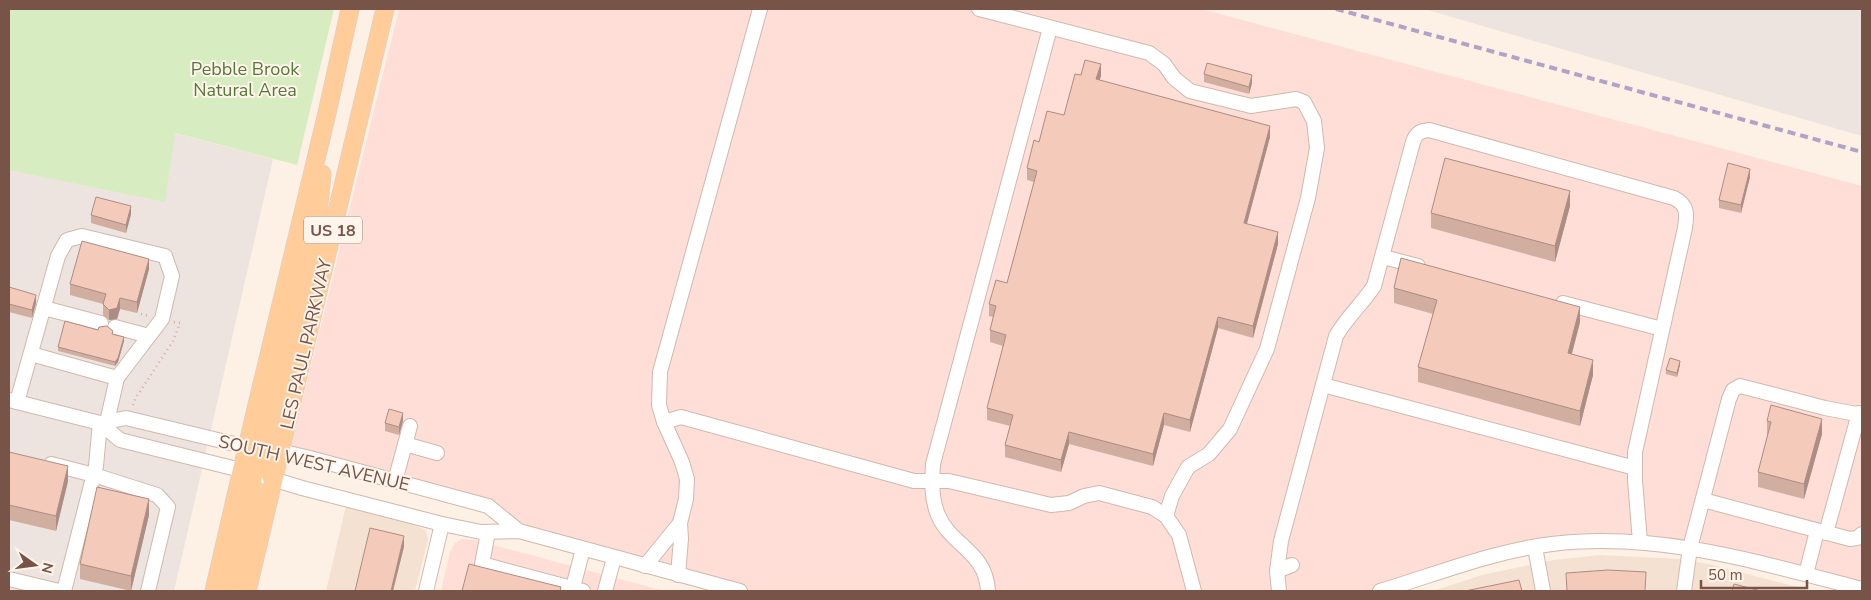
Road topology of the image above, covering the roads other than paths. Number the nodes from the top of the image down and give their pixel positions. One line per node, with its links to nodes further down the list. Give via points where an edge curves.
1 (350, 9): 23 (main road, LES PAUL PARKWAY / US 18)
2 (385, 9): 23 (main road, LES PAUL PARKWAY / US 18)
3 (760, 9): 20 (street, via 660,372 659,405)
4 (980, 9): 5 (street)
5 (1050, 28): 30 (street, via 937,448); 33 (street, via 1149,53 1190,91 1250,106 1296,99 1304,102 1314,121 1317,148 1308,198 1267,349 1230,429 1209,454 1188,467 1172,496)
6 (1383, 257): 7 (street); 12 (street, via 1416,134 1429,130 1442,133 1681,201 1687,216); 16 (street, via 1374,286 1336,336)
7 (1431, 269)
8 (1547, 299): 12 (street)
9 (44, 308): 10 (street); 13 (street, via 58,256 67,240 82,236 165,256 172,276 162,319); 14 (street)
10 (101, 324)
11 (115, 327): 13 (street)
12 (1662, 329): 26 (street, via 1635,452)
13 (149, 336): 15 (street)
14 (31, 354): 15 (street); 17 (street)
15 (118, 378): 19 (street)
16 (1323, 385): 26 (street, via 1353,397 1466,428); 47 (street, via 1288,514)
17 (13, 401): 19 (street, SOUTH WEST AVENUE)
18 (1861, 414): 32 (street, via 1740,386 1733,390 1729,399); 38 (street)
19 (104, 422): 23 (street, SOUTH WEST AVENUE, via 126,418); 27 (street, SOUTH WEST AVENUE, via 120,440); 28 (street)
20 (664, 422): 30 (street, via 681,417 914,481); 34 (street, via 687,480)
21 (410, 426): 22 (street)
22 (405, 444): 24 (street); 31 (street)
23 (264, 449): 27 (main road, via 252,461); 29 (main road, LES PAUL PARKWAY / US 18); 31 (street, SOUTH WEST AVENUE)
24 (437, 453)
25 (37, 461): 28 (street)
26 (1635, 468): 40 (street)
27 (248, 472): 29 (street, SOUTH WEST AVENUE); 58 (main road); 59 (main road, via 249,510)
28 (94, 475): 56 (street); 57 (street, via 157,495 168,507)
29 (273, 480): 35 (street, SOUTH WEST AVENUE); 60 (main road, LES PAUL PARKWAY / US 18)
30 (932, 480): 33 (street, via 949,481 1051,505 1099,493 1152,507); 64 (street, via 938,515 946,529 975,556 983,570)
31 (395, 481): 36 (street, SOUTH WEST AVENUE, via 488,506)
32 (1703, 500): 38 (street); 42 (street)
33 (1166, 516): 65 (street, via 1179,535)
34 (680, 523): 46 (street); 49 (street)
35 (442, 524): 37 (street, SOUTH WEST AVENUE); 61 (street)
36 (519, 531): 37 (street, SOUTH WEST AVENUE); 43 (street, SOUTH WEST AVENUE)
37 (488, 532): 54 (street, via 482,564)
38 (1821, 532): 39 (street, via 1850,539); 48 (street)
39 (1862, 534)
40 (1640, 542): 41 (street, via 1592,541); 42 (street)
41 (1535, 547): 52 (street, via 1468,563); 68 (street)
42 (1690, 548): 48 (street); 69 (street)
43 (583, 549): 44 (street, SOUTH WEST AVENUE); 54 (street)
44 (614, 558): 46 (street, SOUTH WEST AVENUE); 62 (street)
45 (1292, 565): 47 (street)
46 (645, 566): 49 (street, SOUTH WEST AVENUE)
47 (1277, 571): 66 (street)
48 (1806, 574): 53 (street)
49 (678, 575): 51 (street, SOUTH WEST AVENUE)
50 (10, 584): 55 (street)
51 (715, 588): 63 (street, SOUTH WEST AVENUE)
52 (1397, 589): 67 (street)
53 (1862, 589)
54 (576, 590)
55 (59, 591)
56 (64, 591)
57 (148, 591)
58 (214, 591)
59 (230, 591)
60 (247, 591)
61 (426, 591)
62 (605, 591)
63 (740, 591)
64 (988, 591)
65 (1194, 591)
66 (1279, 591)
67 (1380, 591)
68 (1543, 591)
69 (1684, 591)

